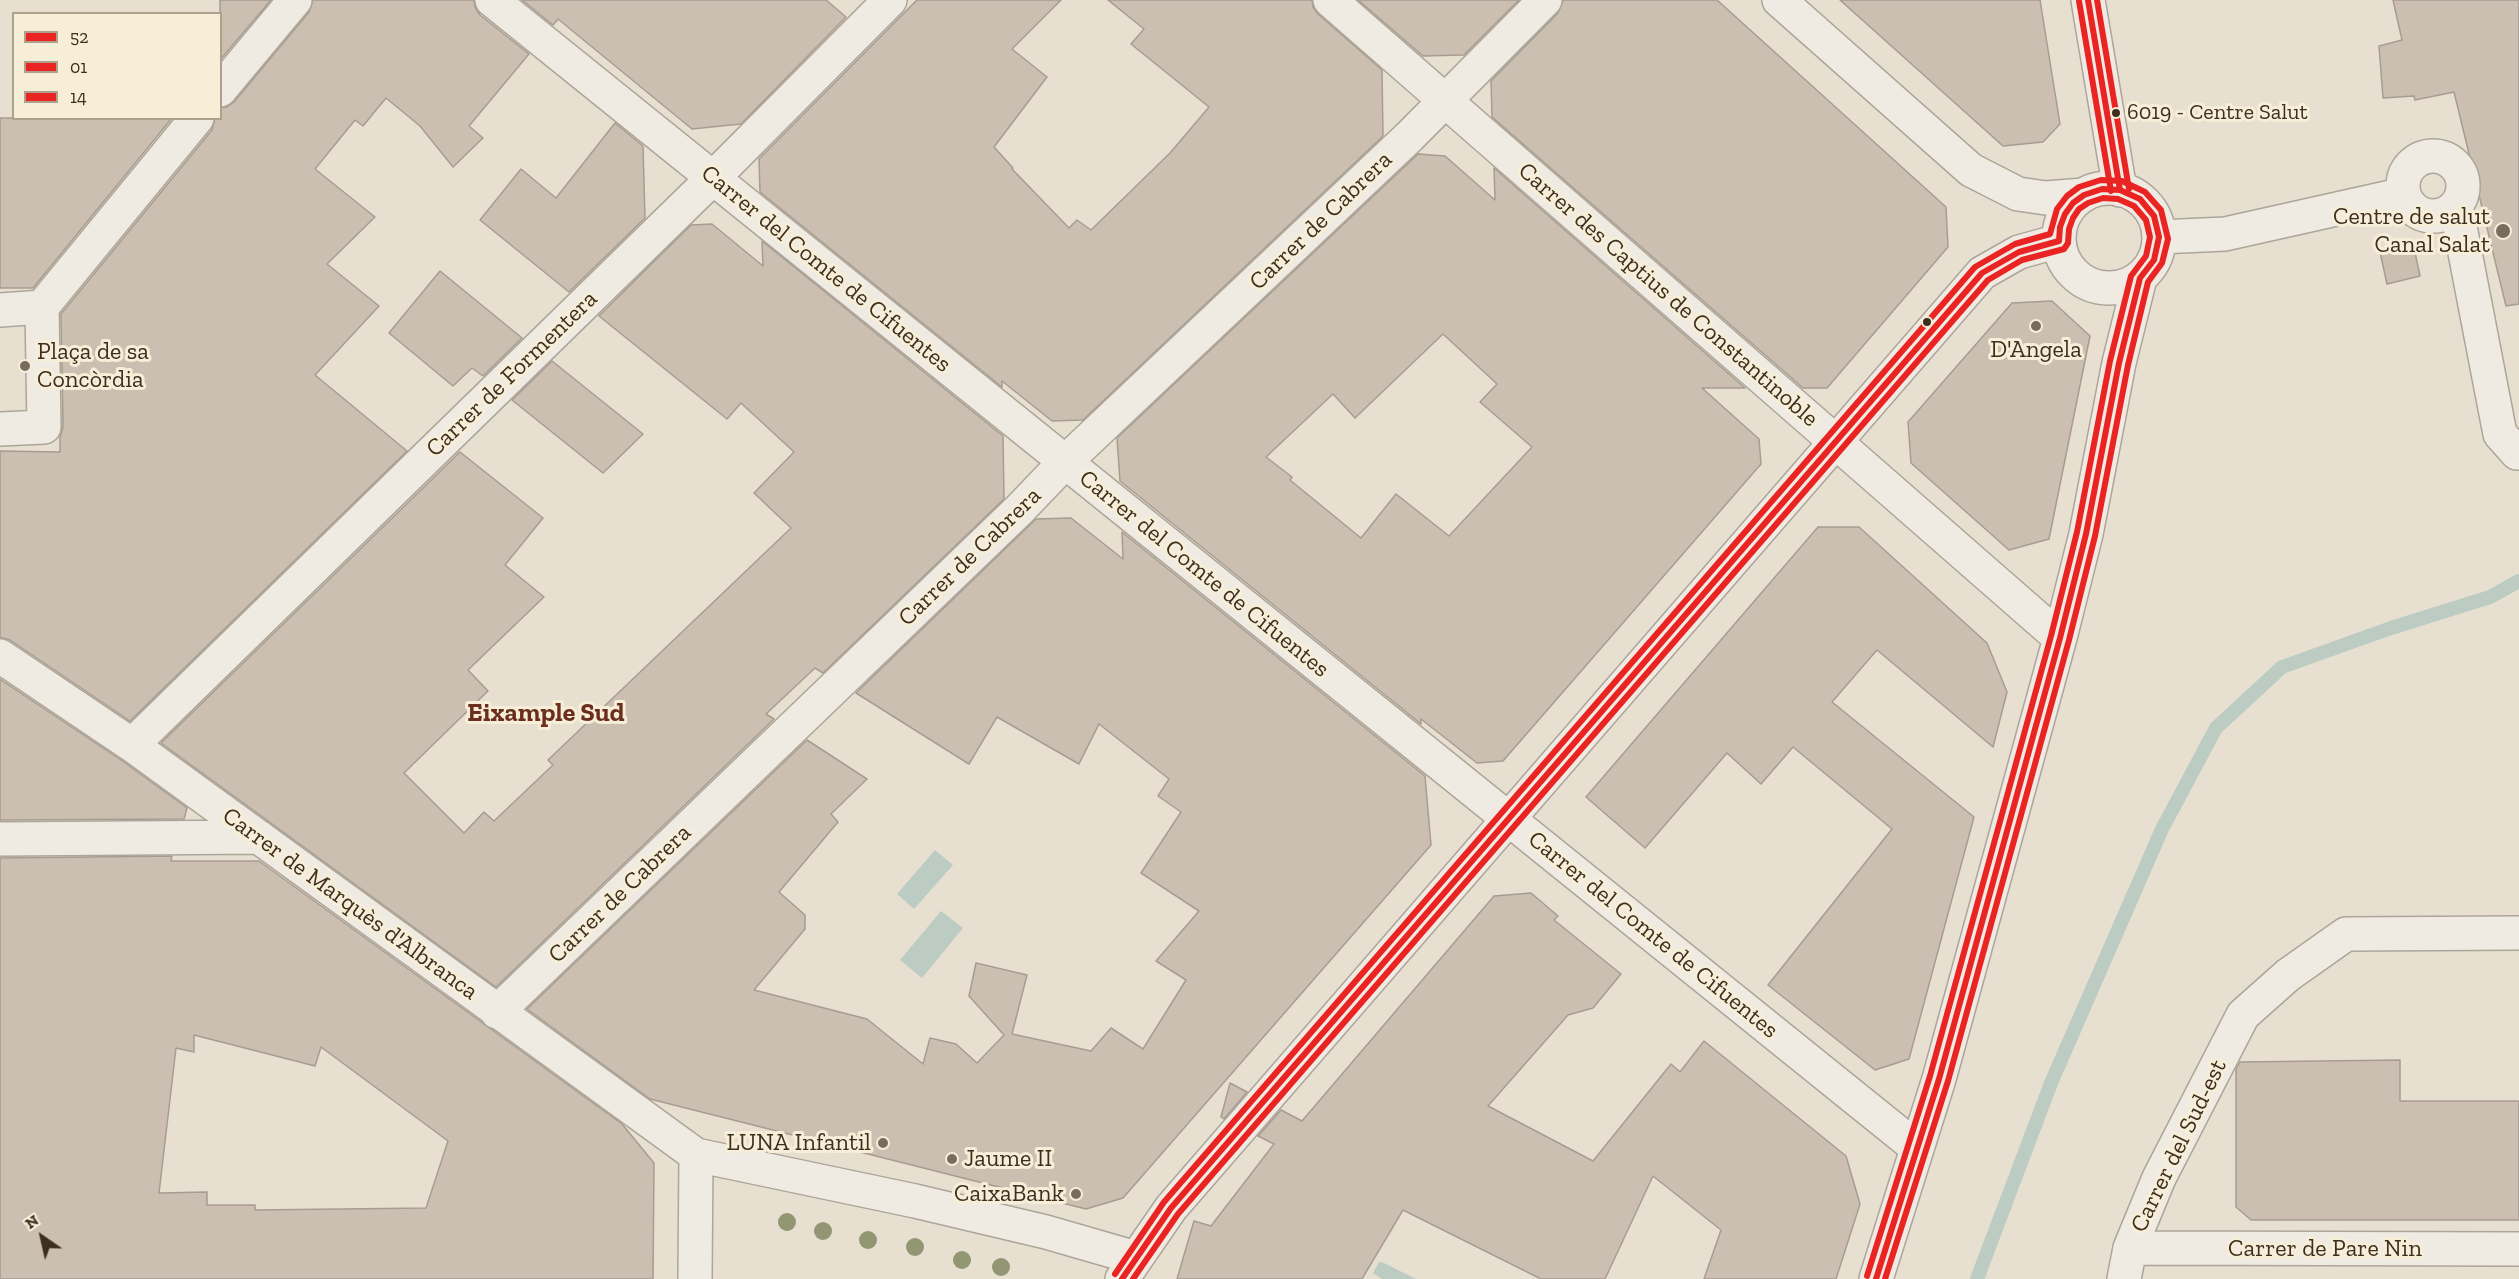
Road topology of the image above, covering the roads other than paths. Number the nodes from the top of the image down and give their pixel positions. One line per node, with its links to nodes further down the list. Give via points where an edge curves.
1 (295, 0): 8 (street)
2 (492, 0): 11 (street, Carrer del Comte de Cifuentes)
3 (890, 0): 11 (street, Carrer de Formentera)
4 (1330, 0): 9 (street, Carrer des Captius de Constantinoble)
5 (1545, 0): 9 (street, Carrer de Cabrera)
6 (1779, 0): 14 (street, via 1971,170 2018,194 2046,198)
7 (2088, 0): 12 (street)
8 (222, 88)
9 (1446, 101): 22 (street, Carrer des Captius de Constantinoble); 24 (street, Carrer de Cabrera)
10 (195, 120): 19 (street)
11 (713, 178): 24 (street, Carrer del Comte de Cifuentes); 27 (street, Carrer de Formentera)
12 (2120, 190): 14 (street, via 2102,189); 16 (street, via 2140,199 2154,216)
13 (2403, 194): 15 (street, via 2414,210 2422,214 2440,215); 15 (street, via 2410,165 2439,156 2457,167 2461,176 2463,186); 16 (street, via 2225,234)
14 (2084, 195): 17 (street, via 2065,214)
15 (2456, 206): 23 (street, via 2500,434)
16 (2159, 237): 18 (street, via 2154,260)
17 (2059, 241): 18 (street, via 2070,270 2088,283 2111,289); 22 (street, via 2019,252 1982,273)
18 (2140, 278): 25 (street)
19 (42, 307): 20 (street); 21 (street, via 44,427)
20 (0, 310)
21 (0, 429)
22 (1836, 442): 25 (street, Carrer des Captius de Constantinoble); 28 (street)
23 (2519, 453)
24 (1065, 462): 28 (street, Carrer del Comte de Cifuentes); 32 (street, Carrer de Cabrera)
25 (2061, 638): 33 (street)
26 (0, 656): 27 (street, Carrer de Marquès d'Albranca)
27 (132, 745): 29 (street, Carrer de Marquès d'Albranca)
28 (1509, 819): 33 (street, Carrer del Comte de Cifuentes); 37 (street, via 1171,1209)
29 (259, 837): 30 (street); 32 (street, Carrer de Marquès d'Albranca)
30 (0, 839)
31 (2519, 933): 36 (street, Carrer del Sud-est, via 2346,934 2288,975 2243,1015 2159,1178)
32 (496, 1012): 34 (street, Carrer de Marquès d'Albranca)
33 (1917, 1148): 39 (street)
34 (696, 1155): 37 (street, via 1046,1233); 38 (street)
35 (2519, 1249): 36 (street, Carrer de Pare Nin)
36 (2127, 1264)
37 (1129, 1269)
38 (695, 1279)
39 (1876, 1279)

